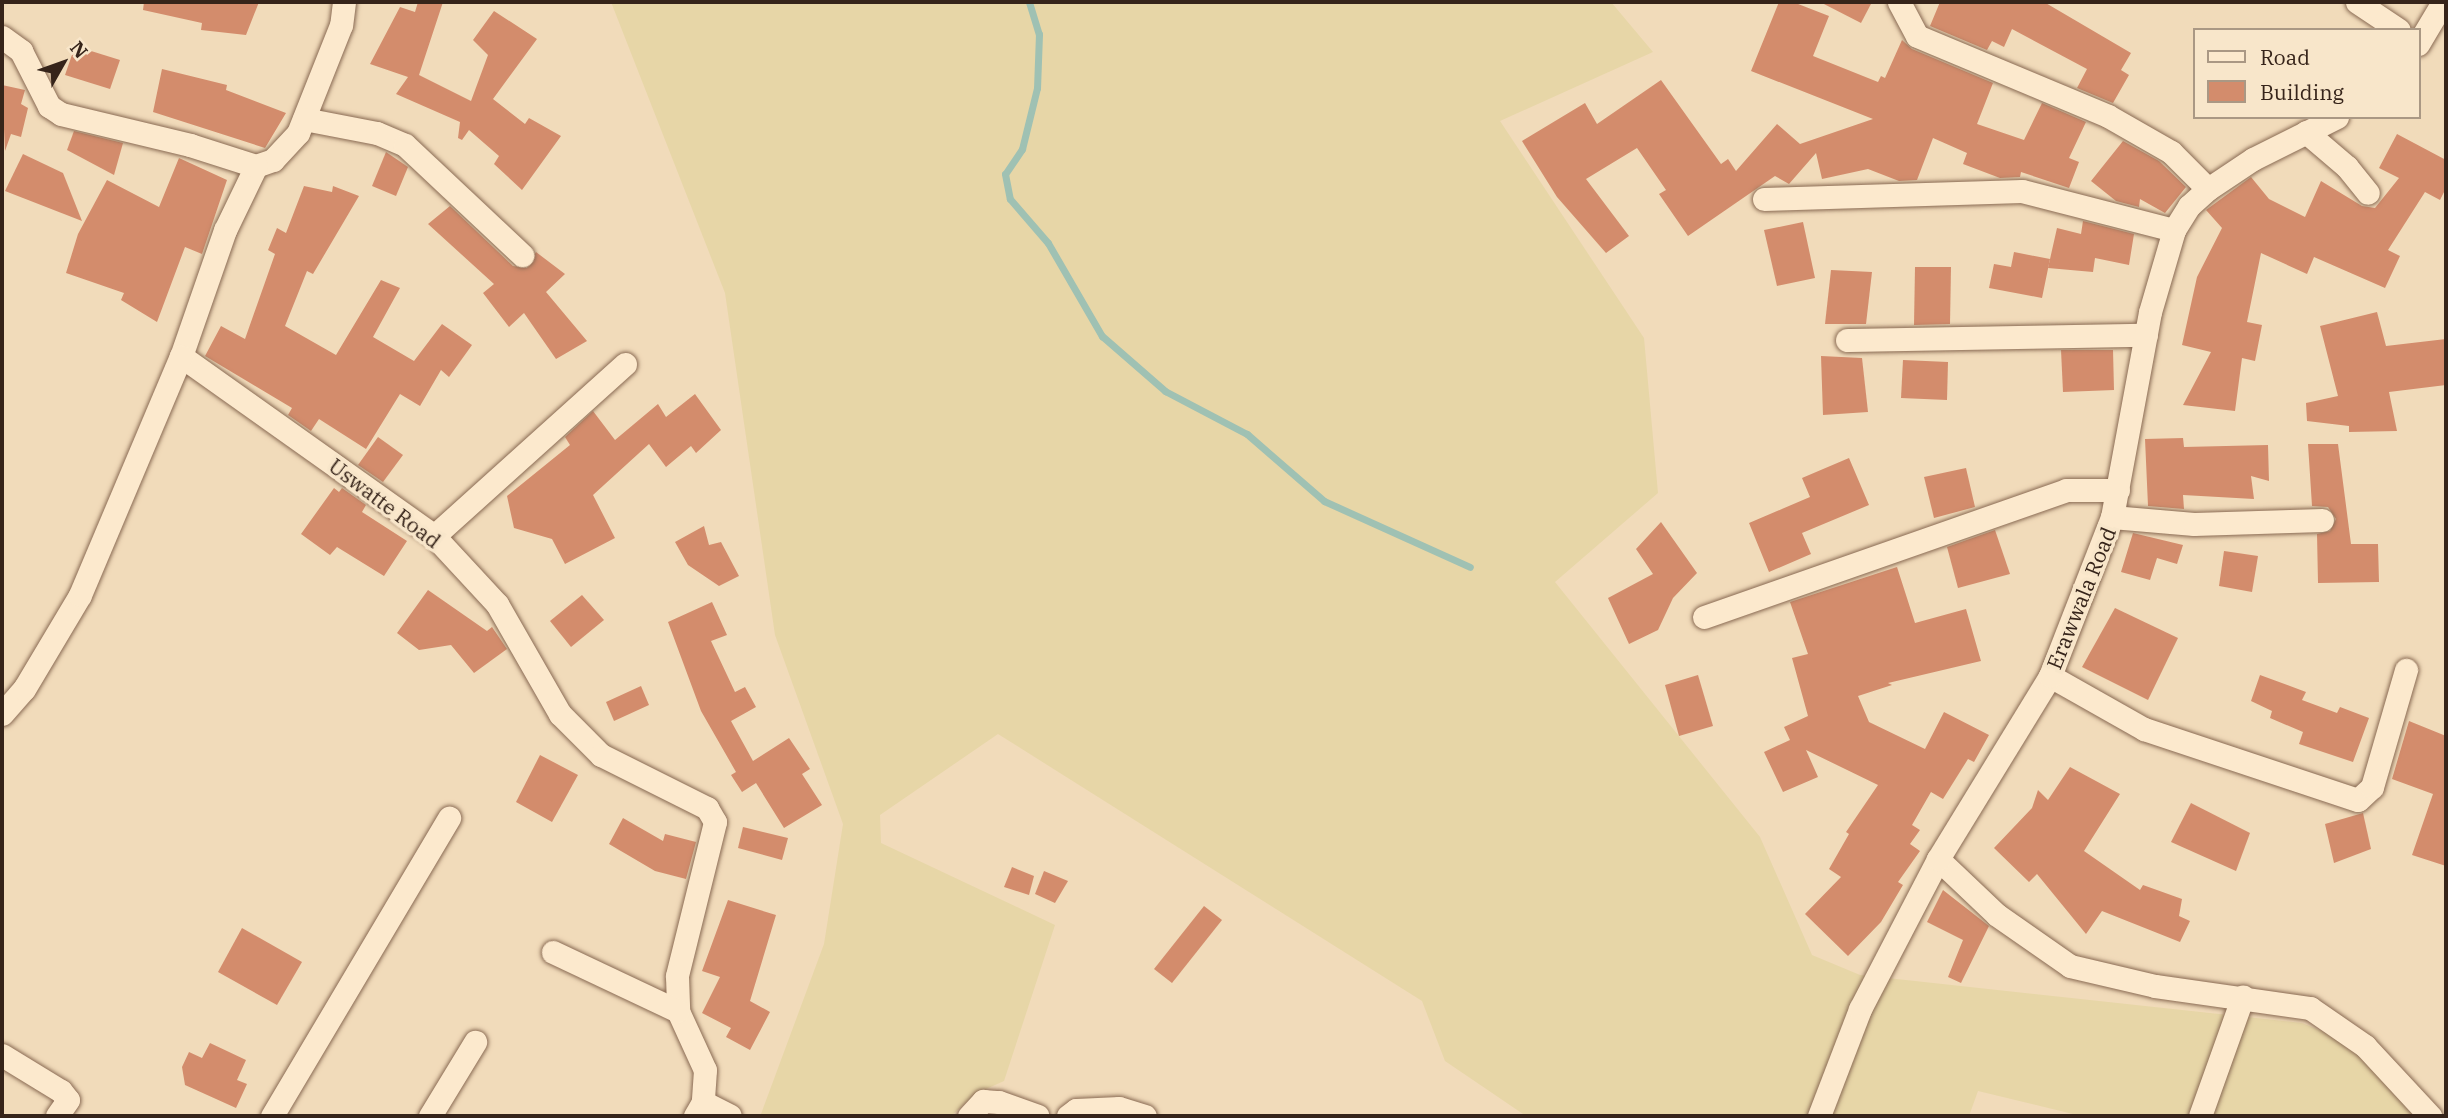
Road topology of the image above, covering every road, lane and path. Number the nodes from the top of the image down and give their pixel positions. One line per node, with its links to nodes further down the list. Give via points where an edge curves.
1 (344, 2): 8 (street, via 341,25)
2 (1899, 2): 12 (street, via 1917,36 2108,116 2171,152)
3 (2357, 2): 5 (street)
4 (2443, 2): 7 (street)
5 (2396, 28)
6 (2, 37): 11 (street, via 21,51 49,106 61,114)
7 (2420, 40)
8 (304, 119): 11 (street, via 298,133 273,160); 16 (street, via 377,132 405,145)
9 (2333, 119): 10 (street, Erawwala Road)
10 (2306, 132): 12 (street, Erawwala Road); 13 (street, via 2347,167)
11 (256, 166): 19 (street, via 225,230)
12 (2208, 189): 15 (street, Erawwala Road, via 2189,206)
13 (2368, 193)
14 (1764, 199): 15 (street, via 2022,191)
15 (2174, 230): 17 (street, Erawwala Road)
16 (522, 255)
17 (2146, 335): 18 (street); 21 (street, Erawwala Road)
18 (1847, 340)
19 (181, 356): 24 (street, Uswatte Road); 28 (street, via 80,595 24,689)
20 (625, 363): 24 (street)
21 (2118, 490): 22 (street, Erawwala Road); 25 (street, via 2066,489)
22 (2112, 517): 23 (street, via 2194,524); 27 (street, Erawwala Road)
23 (2322, 520)
24 (434, 536): 33 (street, Uswatte Road, via 497,604 560,714 601,755 707,808 715,822 677,976)
25 (1704, 617)
26 (2406, 670): 27 (street, via 2372,787 2358,800 2144,729)
27 (2050, 676): 30 (street, Erawwala Road)
28 (2, 714)
29 (449, 818): 38 (street)
30 (1938, 859): 32 (street, via 1997,915 2070,965 2155,986); 45 (street, Erawwala Road, via 1860,1009)
31 (553, 952): 33 (street)
32 (2243, 996): 46 (street); 47 (street, via 2310,1009 2365,1046)
33 (678, 1011): 36 (street, Uswatte Road, via 705,1070)
34 (475, 1042): 39 (street)
35 (2, 1055): 37 (street, via 61,1091 68,1100)
36 (699, 1109): 40 (street)
37 (57, 1116)
38 (272, 1116)
39 (430, 1116)
40 (730, 1116)
41 (969, 1116): 42 (street, via 984,1101)
42 (1038, 1116)
43 (1068, 1116): 44 (street, via 1076,1110 1119,1108)
44 (1145, 1116)
45 (1819, 1116)
46 (2200, 1116)
47 (2430, 1116)

